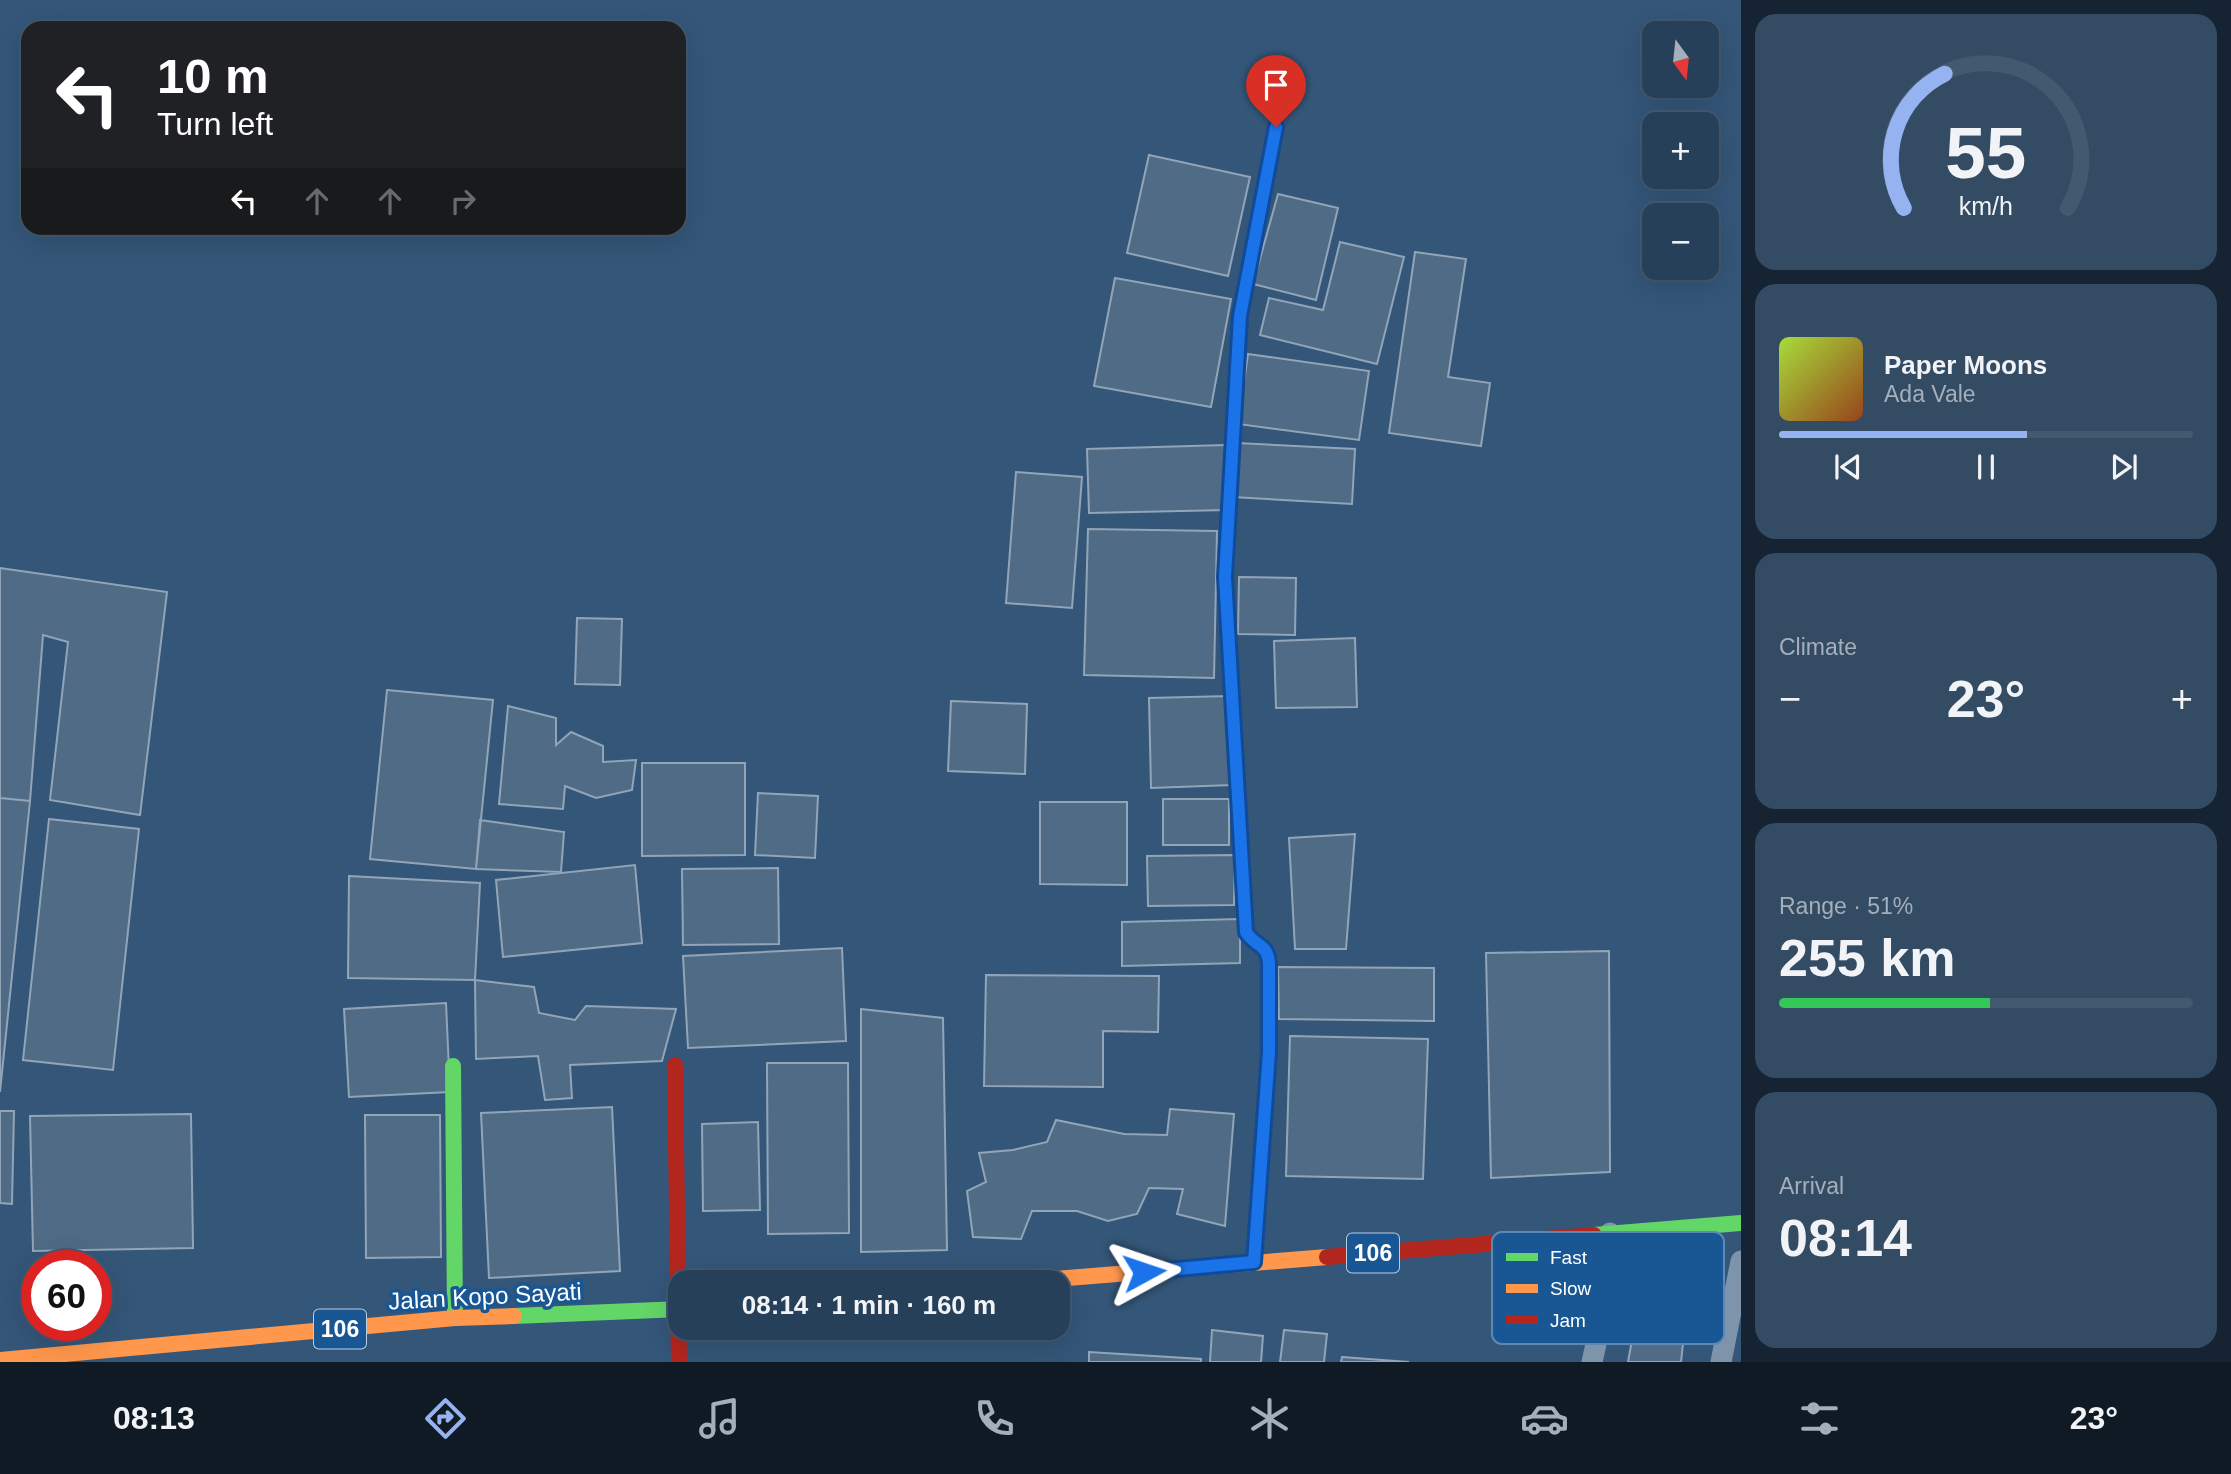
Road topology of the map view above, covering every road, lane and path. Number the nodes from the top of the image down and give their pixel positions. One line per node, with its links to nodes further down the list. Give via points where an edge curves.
1 (1276, 127): 8 (street, via 1240,316 1225,577 1246,932 1264,947 1269,964 1269,1052)
2 (675, 1065): 9 (street)
3 (453, 1066): 12 (street)
4 (1741, 1223): 5 (street, 106)
5 (1624, 1232)
6 (1492, 1243): 8 (street, 106)
7 (1741, 1261): 18 (lane)
8 (1254, 1262): 10 (street, 106)
9 (678, 1270)
10 (1070, 1278)
11 (668, 1309): 12 (street, Jalan Kopo Sayati / 106)
12 (455, 1318): 15 (street, Jalan Kopo Sayati / 106)
13 (679, 1340): 16 (street)
14 (1596, 1344): 17 (lane)
15 (0, 1360)
16 (679, 1362)
17 (1592, 1362)
18 (1721, 1362)

